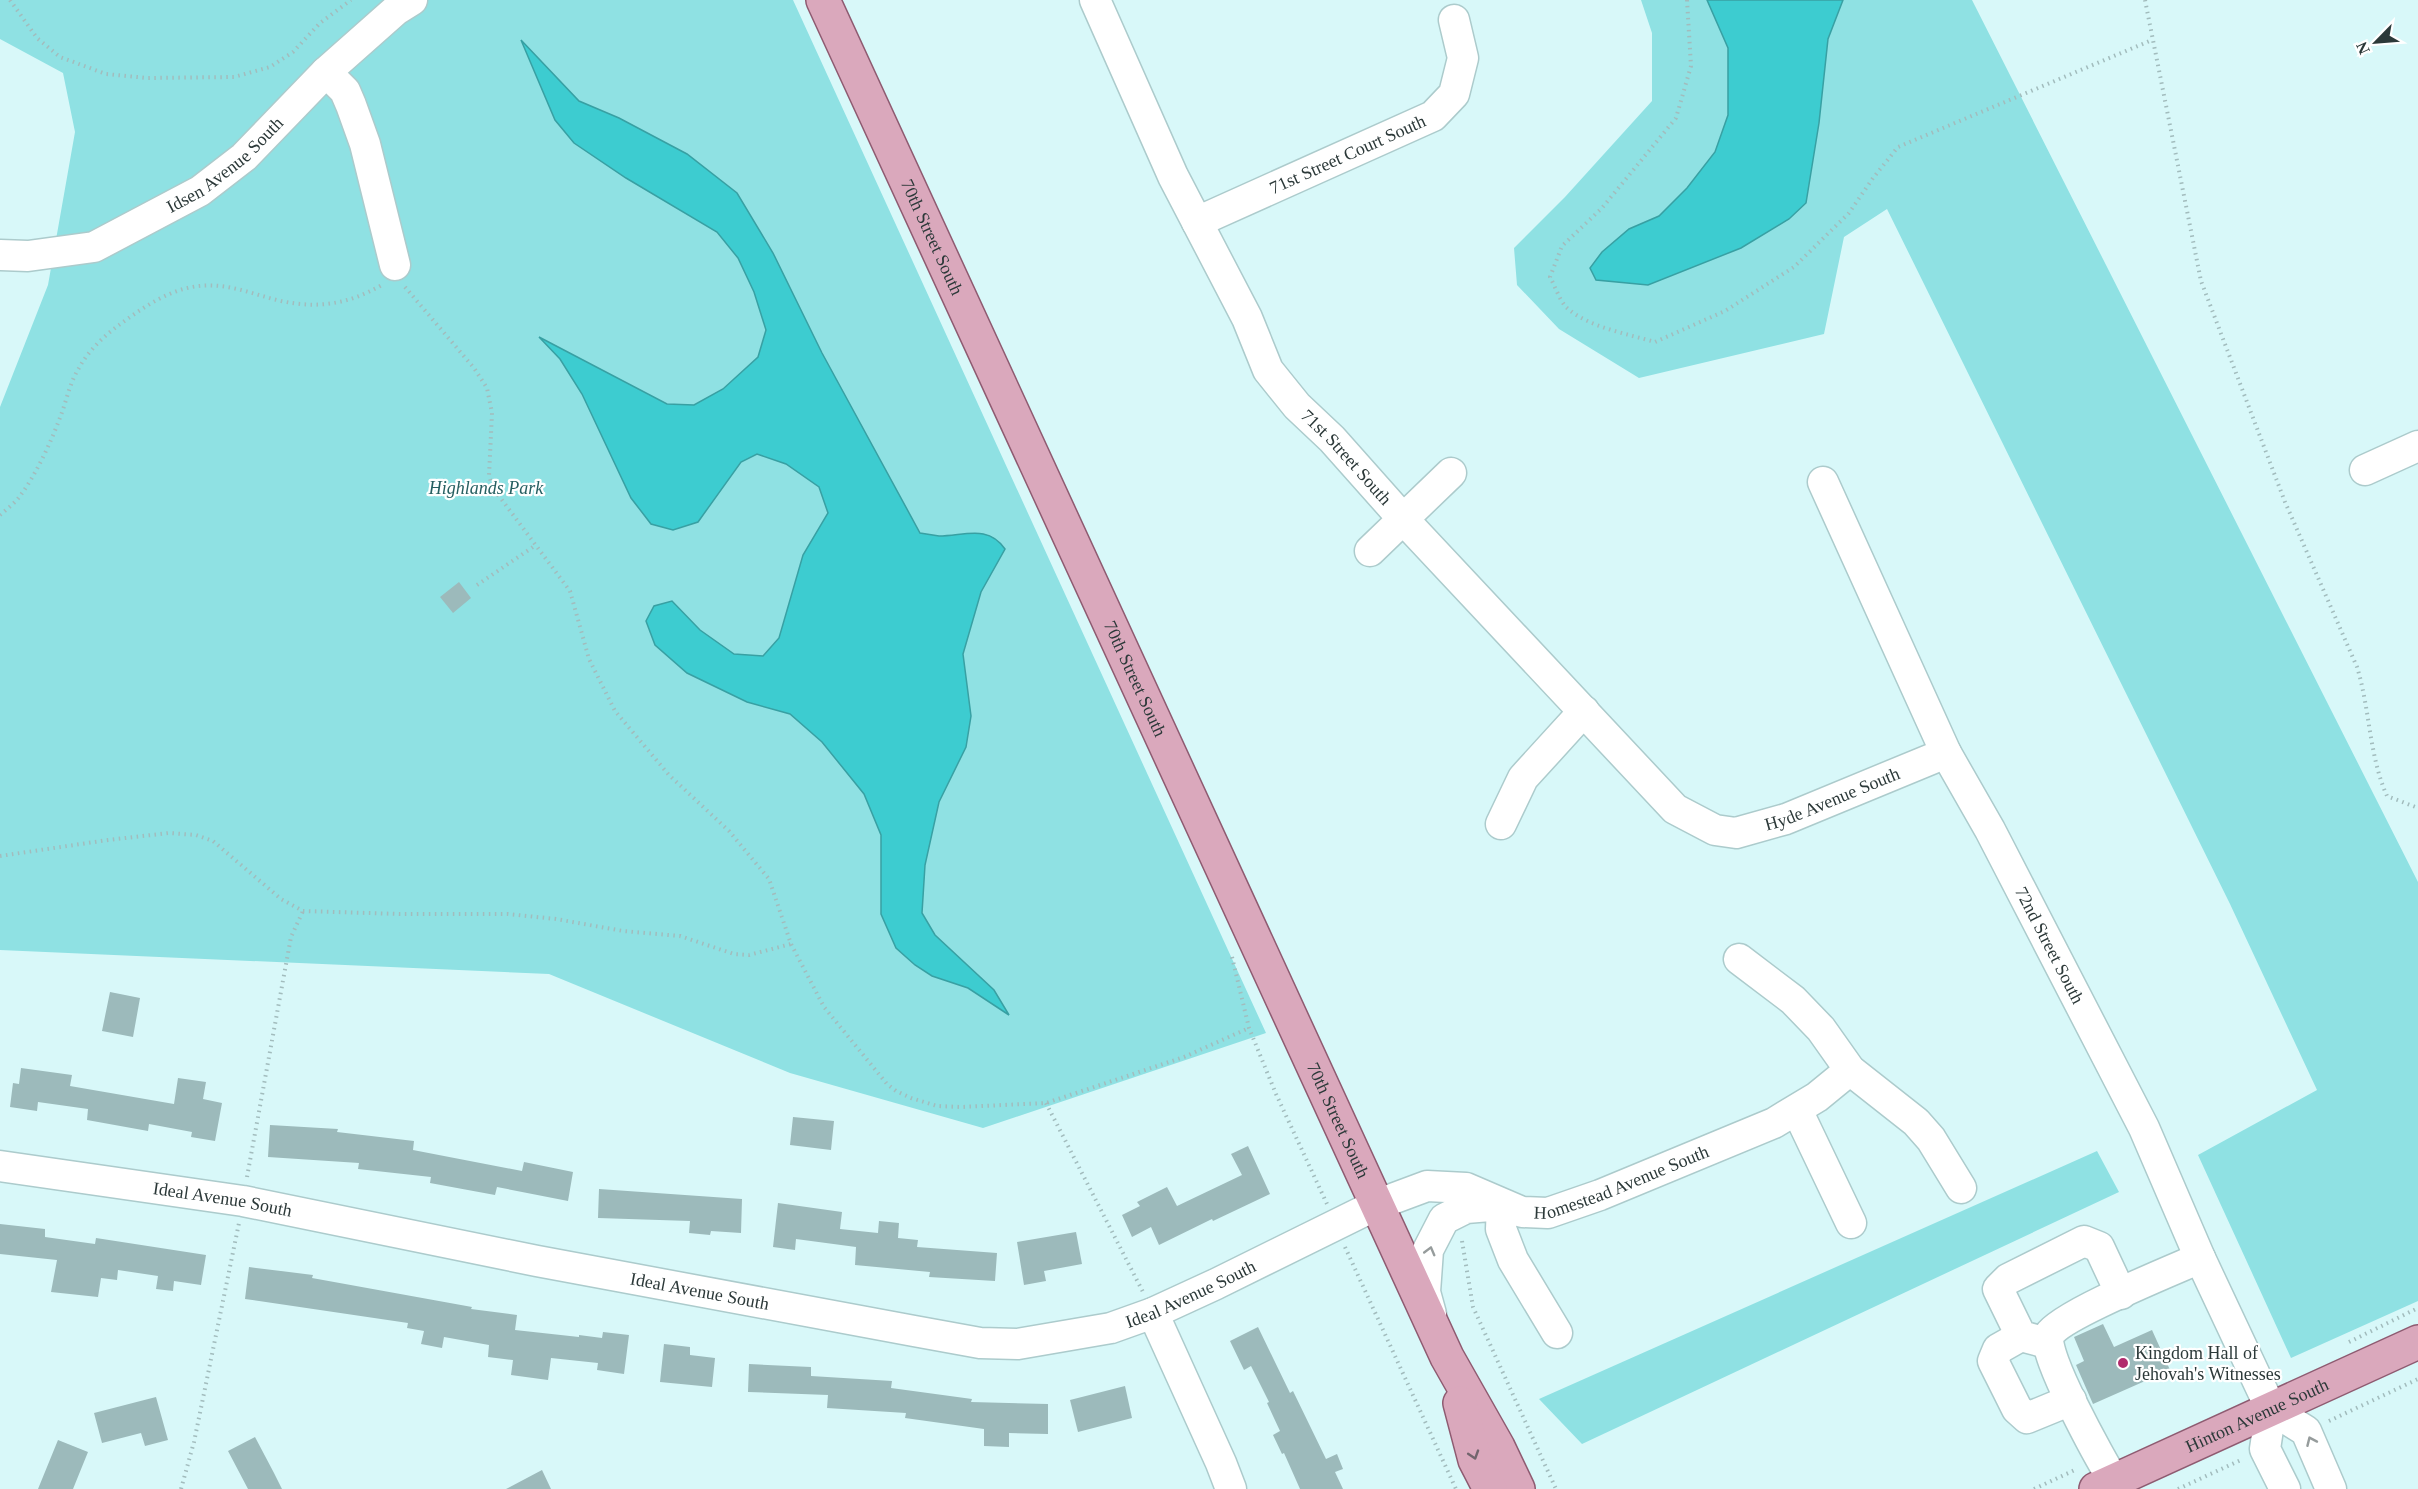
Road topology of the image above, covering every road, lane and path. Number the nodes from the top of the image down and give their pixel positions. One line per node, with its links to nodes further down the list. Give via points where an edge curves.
1 (10, 0): 2 (path, via 37,38 60,57 106,74 147,78 234,77 270,67 293,52 320,23)
2 (351, 0)
3 (412, 0): 10 (street, Idsen Avenue South)
4 (823, 0): 38 (main road, 70th Street South)
5 (1095, 0): 11 (street, 71st Street South)
6 (1687, 0): 9 (path, via 1691,66 1676,118 1602,208 1562,246 1550,277 1566,306 1581,316 1601,327 1655,342 1725,311 1794,267 1849,213 1898,147)
7 (2145, 0): 9 (path)
8 (1454, 20): 11 (street, 71st Street Court South, via 1463,58 1454,94 1434,116)
9 (2152, 40): 25 (path, via 2191,239 2212,313 2285,502 2357,667 2379,777 2388,796)
10 (326, 72): 12 (street, Idsen Avenue South, via 244,157 200,191 94,247 28,256); 13 (street, via 345,92 365,144)
11 (1197, 222): 19 (street, 71st Street South, via 1247,318 1268,370)
12 (0, 255)
13 (397, 271): 18 (path, via 370,292 339,303 315,306 280,301 244,289 193,287 146,307 94,347 78,368 32,477 19,498); 20 (path, via 401,282 487,388 492,413 489,476 493,488)
14 (2418, 446): 15 (street)
15 (2365, 470)
16 (1451, 473): 19 (street)
17 (1823, 483): 24 (street, 72nd Street South)
18 (0, 515)
19 (1404, 520): 21 (street); 23 (street, 71st Street South)
20 (536, 545): 22 (path); 29 (path, via 570,591 589,659 615,711 669,775 729,831 769,879)
21 (1370, 551)
22 (477, 585)
23 (1584, 711): 26 (street, via 1523,778); 27 (street, 71st Street South, via 1675,809)
24 (1946, 753): 27 (street, Hyde Avenue South, via 1786,819 1736,833); 43 (street, 72nd Street South, via 2144,1128)
25 (2418, 808)
26 (1501, 824)
27 (1715, 830)
28 (0, 856): 29 (path, via 138,836 195,835 213,841 281,899 303,912 508,914 680,936 734,954 749,955)
29 (791, 944): 34 (path, via 824,1007 896,1091 937,1106)
30 (1231, 953): 32 (path)
31 (1739, 959): 33 (street, via 1793,1000 1821,1029)
32 (1249, 1028): 34 (path, via 1184,1057); 42 (path)
33 (1850, 1070): 35 (street, Homestead Avenue South); 37 (street, via 1916,1122)
34 (1046, 1103): 45 (path)
35 (1797, 1110): 39 (street, Homestead Avenue South, via 1600,1195 1548,1213 1522,1212); 41 (street)
36 (0, 1166): 45 (street, Ideal Avenue South, via 243,1201 537,1261 980,1343 1059,1339 1111,1329)
37 (1961, 1188)
38 (1377, 1205): 39 (street, Homestead Avenue South, via 1427,1186 1466,1188); 42 (street, Ideal Avenue South); 49 (main road, 70th Street South)
39 (1502, 1205): 40 (street, via 1466,1208); 46 (street, via 1501,1229 1513,1260)
40 (1453, 1214): 49 (street, one-way to 40, via 1425,1292 1428,1250 1444,1219); 60 (path, via 1461,1233 1473,1307)
41 (1851, 1223)
42 (1335, 1225): 45 (street, Ideal Avenue South); 57 (path)
43 (2200, 1258): 44 (street); 52 (street, 72nd Street South)
44 (2121, 1294): 47 (street, via 2076,1314 2049,1335); 47 (street, via 2099,1247 2084,1241 2008,1279 1998,1289)
45 (1153, 1313): 56 (street)
46 (1557, 1334)
47 (2034, 1339): 51 (street, via 2053,1362); 51 (street, via 1998,1349 1993,1361 2017,1409 2026,1418)
48 (2418, 1342): 52 (main road, Hinton Avenue South)
49 (1441, 1343): 58 (main road, 70th Street South, one-way to 58, via 1475,1460); 59 (main road, 70th Street South)
50 (2418, 1379): 53 (path)
51 (2071, 1400): 55 (street, via 2100,1459)
52 (2271, 1409): 55 (main road, Hinton Avenue South); 62 (street, via 2265,1449); 63 (street, one-way to 52, via 2306,1431)
53 (2328, 1421)
54 (2243, 1459): 61 (path)
55 (2105, 1485)
56 (1231, 1489)
57 (1456, 1489)
58 (1490, 1489)
59 (1518, 1489)
60 (1556, 1489)
61 (2178, 1489)
62 (2285, 1489)
63 (2331, 1489)

